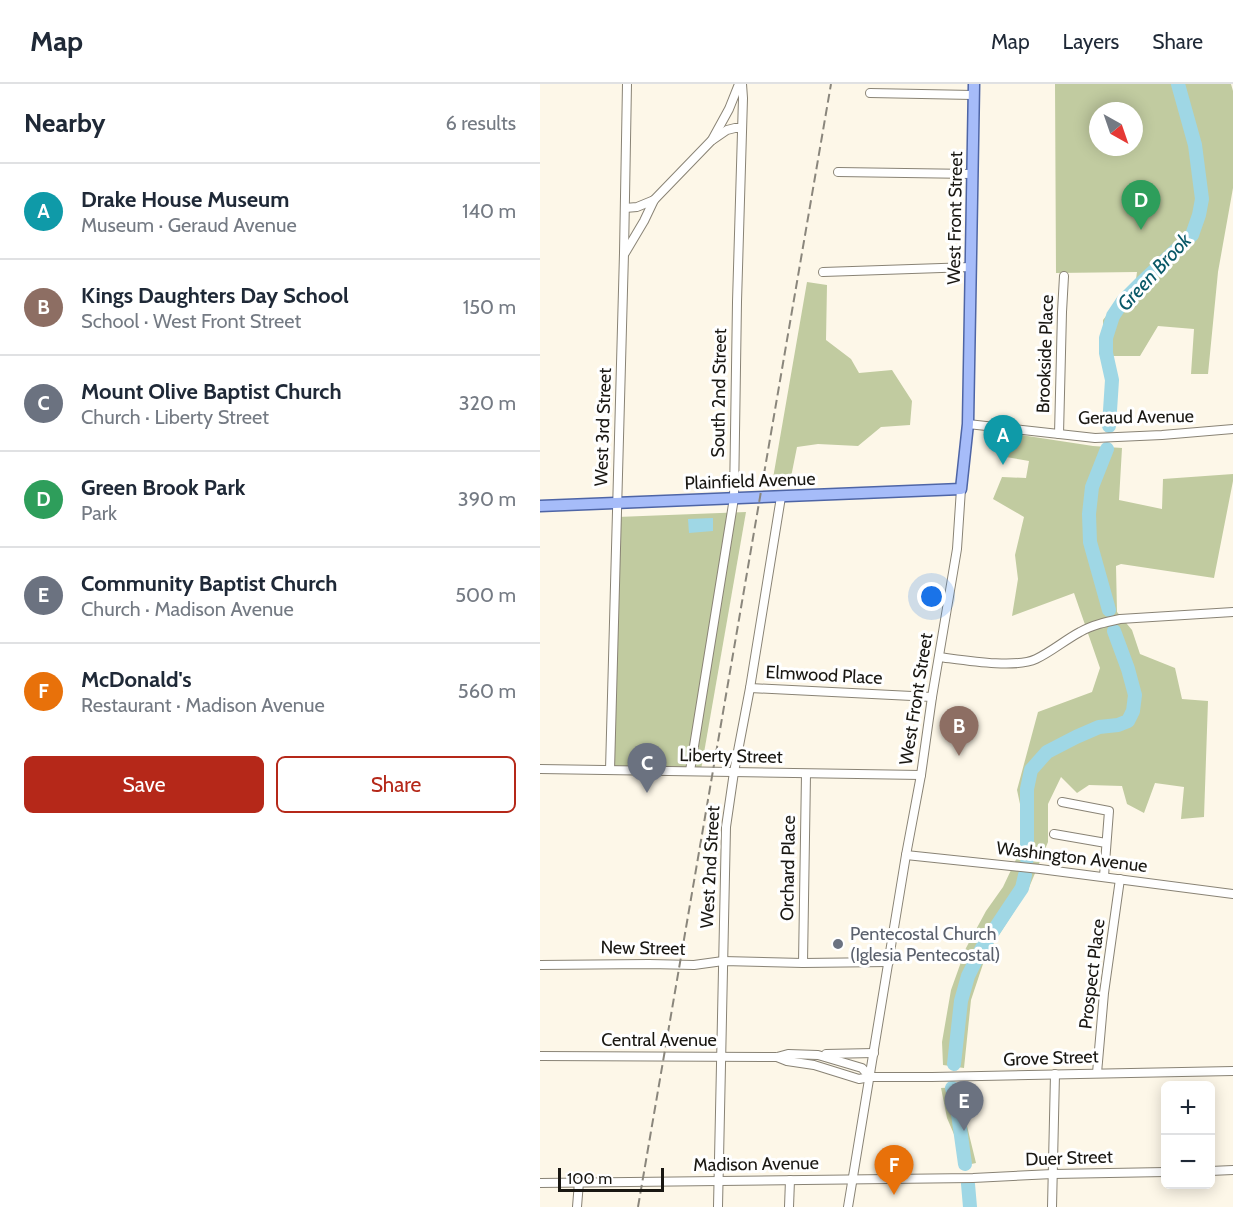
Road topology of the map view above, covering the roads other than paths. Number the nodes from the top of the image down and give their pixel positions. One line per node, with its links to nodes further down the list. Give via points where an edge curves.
1 (627, 84): 10 (street, West 3rd Street)
2 (741, 84): 5 (street, South 2nd Street); 6 (street)
3 (973, 90): 4 (street); 8 (main road, West Front Street)
4 (870, 93)
5 (742, 128): 6 (street, via 728,130); 20 (street, South 2nd Street)
6 (711, 141): 9 (street)
7 (838, 172): 8 (street)
8 (972, 174): 12 (main road, West Front Street)
9 (654, 200): 10 (street); 11 (street)
10 (625, 208): 11 (street, West 3rd Street)
11 (624, 253): 21 (street, West 3rd Street)
12 (971, 267): 13 (street); 15 (main road, West Front Street)
13 (823, 273)
14 (1064, 276): 17 (street, Brookside Place)
15 (968, 424): 17 (street, Geraud Avenue); 18 (main road, West Front Street)
16 (1233, 429): 17 (street, Geraud Avenue, via 1095,438)
17 (1059, 434)
18 (961, 489): 19 (main road, Plainfield Avenue); 24 (street, West Front Street, via 957,549)
19 (781, 497): 20 (main road, Plainfield Avenue); 25 (street, West 2nd Street)
20 (734, 498): 21 (main road, Plainfield Avenue); 29 (street, South 2nd Street)
21 (617, 503): 22 (main road, Plainfield Avenue); 28 (street, West 3rd Street)
22 (540, 506)
23 (1233, 612): 24 (street, via 1104,622 1080,631 1027,662)
24 (939, 657): 26 (street, West Front Street)
25 (750, 688): 26 (street, Elmwood Place); 30 (street, West 2nd Street)
26 (932, 697): 32 (street, West Front Street)
27 (540, 769): 28 (street, Liberty Street)
28 (610, 770): 29 (street, Liberty Street)
29 (690, 771): 30 (street, Liberty Street)
30 (735, 772): 31 (street, Liberty Street); 40 (street, West 2nd Street, via 726,827)
31 (806, 774): 32 (street, Liberty Street); 42 (street, Orchard Place)
32 (921, 775): 36 (street, West Front Street)
33 (1062, 802): 35 (street, via 1109,811)
34 (1054, 834): 35 (street)
35 (1106, 843): 37 (street)
36 (906, 855): 37 (street, Washington Avenue); 41 (street, West Front Street)
37 (1104, 876): 38 (street, Washington Avenue)
38 (1120, 879): 39 (street, Washington Avenue); 50 (street, Prospect Place, via 1104,993)
39 (1233, 894)
40 (723, 961): 42 (street, New Street); 43 (street, New Street, via 694,965); 47 (street, West 2nd Street)
41 (889, 962): 42 (street, New Street); 44 (street, West Front Street)
42 (803, 963)
43 (540, 965)
44 (874, 1053): 45 (street); 52 (street, West Front Street)
45 (818, 1054): 48 (street, Central Avenue); 52 (street, Central Avenue, via 862,1068)
46 (540, 1056): 47 (street, Central Avenue)
47 (722, 1056): 48 (street, Central Avenue); 59 (street, West 2nd Street)
48 (777, 1057): 52 (street, Central Avenue, via 859,1079)
49 (1233, 1071): 50 (street, Grove Street)
50 (1098, 1073): 51 (street, Grove Street)
51 (1055, 1074): 52 (street, Grove Street); 56 (street)
52 (870, 1077): 58 (street, West Front Street)
53 (1233, 1170): 54 (street)
54 (1215, 1171)
55 (1161, 1172): 56 (street, Duer Street)
56 (1053, 1174): 57 (street, Duer Street); 67 (street)
57 (973, 1178): 58 (street, Madison Avenue)
58 (852, 1179): 60 (street, Madison Avenue); 66 (street, West Front Street)
59 (718, 1180): 60 (street, Madison Avenue); 61 (street, Madison Avenue); 64 (street, West 2nd Street)
60 (790, 1180): 65 (street)
61 (579, 1182): 62 (street, Madison Avenue); 63 (street)
62 (540, 1183)
63 (577, 1207)
64 (718, 1207)
65 (789, 1207)
66 (848, 1207)
67 (1052, 1207)

